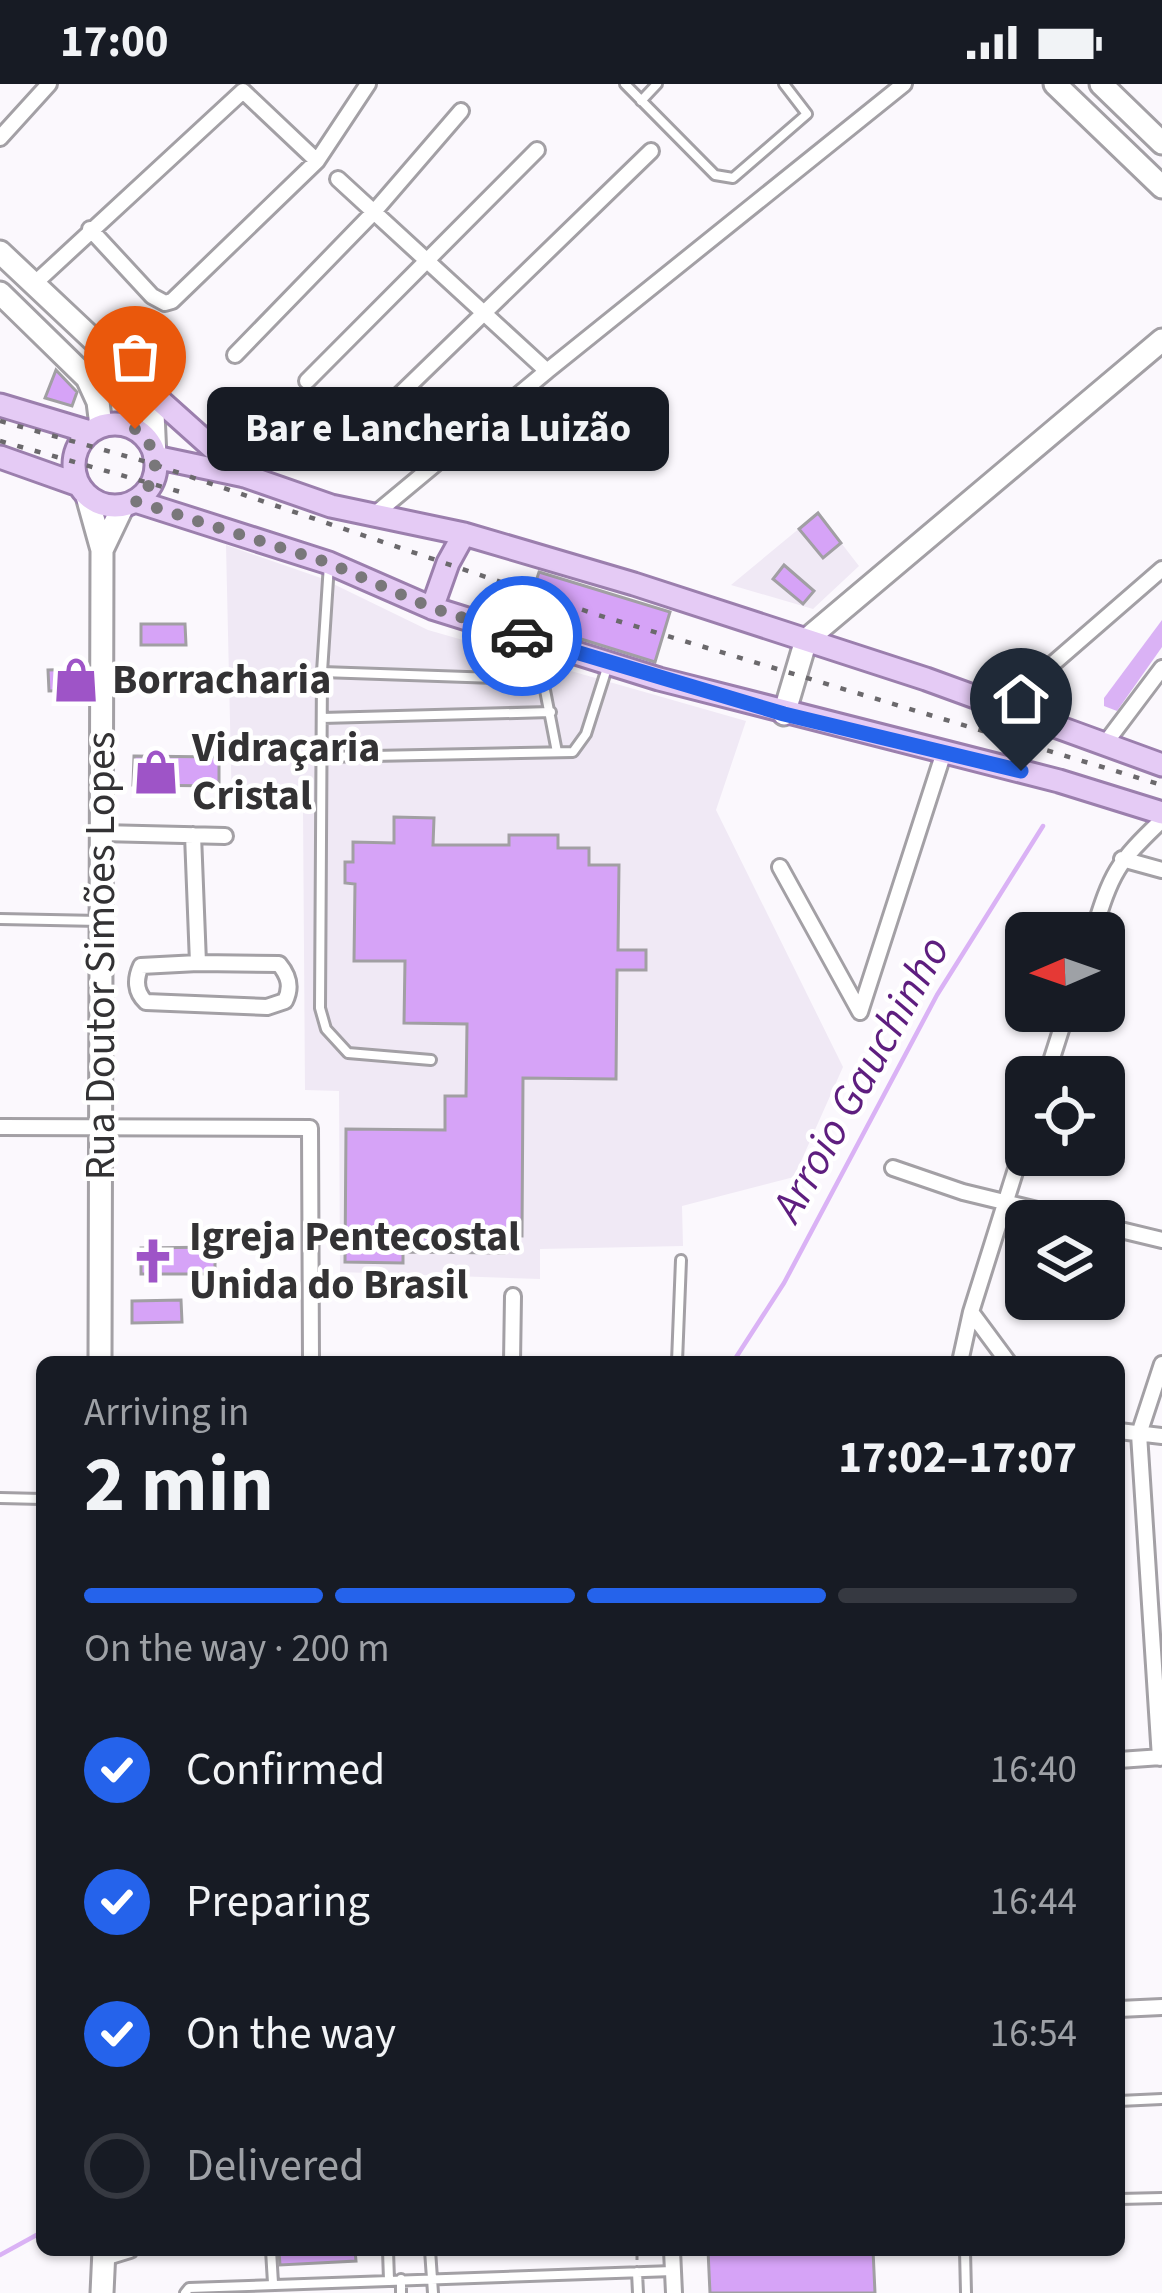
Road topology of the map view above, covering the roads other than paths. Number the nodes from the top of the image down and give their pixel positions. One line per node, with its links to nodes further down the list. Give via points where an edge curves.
1 (49, 84): 12 (street)
2 (368, 84): 16 (street)
3 (625, 84): 10 (lane)
4 (657, 84): 10 (lane)
5 (784, 84): 10 (lane, via 807,114 733,178 715,175)
6 (904, 84): 30 (street)
7 (1055, 84): 17 (main road)
8 (1102, 84): 13 (main road)
9 (245, 87): 16 (street); 21 (street)
10 (641, 101)
11 (461, 111): 20 (street)
12 (0, 138)
13 (1161, 142): 17 (main road)
14 (537, 150): 23 (street)
15 (651, 151): 26 (street)
16 (317, 160): 21 (street, via 165,303)
17 (1138, 164): 19 (main road)
18 (338, 179): 20 (street)
19 (1162, 187)
20 (373, 213): 23 (street); 28 (street)
21 (90, 229): 24 (street)
22 (0, 252): 24 (main road)
23 (427, 264): 26 (street); 31 (street)
24 (34, 284): 29 (main road)
25 (0, 293): 33 (main road, via 87,378 98,402)
26 (482, 314): 30 (street); 34 (street)
27 (1162, 340): 46 (main road)
28 (236, 355)
29 (119, 364): 36 (main road, via 153,412); 37 (main road)
30 (547, 371): 40 (street)
31 (307, 381)
32 (0, 405): 33 (main road)
33 (95, 429): 36 (main road, via 135,429); 38 (main road, via 76,451)
34 (356, 436)
35 (0, 457): 38 (main road)
36 (155, 457): 37 (main road); 39 (main road, via 152,482)
37 (245, 476): 40 (main road)
38 (83, 490): 39 (main road, via 110,506); 42 (main road, Rua Doutor Simões Lopes)
39 (129, 503): 42 (main road, Rua Doutor Simões Lopes); 43 (main road)
40 (374, 515): 41 (main road)
41 (464, 534): 45 (main road); 46 (main road)
42 (102, 550): 60 (main road, Rua Doutor Simões Lopes)
43 (329, 563): 45 (main road); 49 (lane)
44 (1162, 569): 50 (street)
45 (432, 608): 47 (main road)
46 (806, 640): 50 (main road); 52 (main road)
47 (609, 663): 52 (main road); 55 (lane, via 586,734 573,752)
48 (1162, 668): 54 (street)
49 (322, 672): 51 (lane, via 523,679 544,685); 53 (lane)
50 (1003, 707): 54 (main road)
51 (551, 712): 53 (lane); 55 (lane)
52 (784, 714): 56 (main road)
53 (322, 718): 57 (lane)
54 (1104, 745): 58 (main road)
55 (557, 752): 57 (lane)
56 (944, 752): 59 (main road); 64 (street, via 860,1012)
57 (322, 757): 70 (lane, via 326,1029 349,1053)
58 (1162, 765)
59 (1162, 817): 63 (street)
60 (101, 833): 61 (street); 68 (main road, Rua Doutor Simões Lopes)
61 (193, 836): 62 (street); 69 (street)
62 (224, 836)
63 (1122, 859): 65 (street); 66 (street)
64 (780, 867)
65 (1162, 870)
66 (1100, 912)
67 (0, 919): 68 (lane)
68 (101, 921): 72 (main road, Rua Doutor Simões Lopes)
69 (198, 962): 69 (street, via 279,964 289,976 288,994 267,1007 142,999 141,967)
70 (431, 1060)
71 (2, 1126): 72 (street)
72 (102, 1126): 80 (main road, Rua Doutor Simões Lopes); 81 (street, via 310,1128)
73 (893, 1168): 74 (street)
74 (1005, 1203): 79 (street)
75 (1125, 1231): 76 (street)
76 (1162, 1240)
77 (681, 1260): 83 (lane)
78 (514, 1296): 82 (street)
79 (971, 1312): 84 (street); 85 (street)
80 (100, 1356)
81 (311, 1356)
82 (512, 1356)
83 (677, 1356)
84 (961, 1356)
85 (1004, 1356)
86 (1162, 1364): 88 (street)
87 (1125, 1432): 88 (street)
88 (1139, 1434): 89 (street); 92 (street)
89 (1162, 1436)
90 (0, 1498): 91 (lane)
91 (36, 1499)
92 (1161, 1758): 93 (street)
93 (1125, 1760)
94 (1162, 2007): 95 (street)
95 (1125, 2009)
96 (1162, 2099): 97 (lane)
97 (1125, 2101)
98 (1125, 2198): 99 (lane)
99 (1162, 2198)
100 (104, 2256): 112 (main road)
101 (271, 2256): 111 (lane)
102 (388, 2256): 110 (lane)
103 (430, 2256): 108 (lane)
104 (671, 2256): 106 (street)
105 (965, 2256): 118 (lane)
106 (673, 2271): 107 (lane); 117 (street)
107 (638, 2272): 108 (lane); 116 (lane)
108 (432, 2277): 109 (lane); 115 (lane)
109 (401, 2279): 110 (lane); 114 (lane)
110 (389, 2280): 111 (lane)
111 (273, 2283): 113 (lane)
112 (102, 2293)
113 (185, 2293)
114 (401, 2293)
115 (433, 2293)
116 (638, 2293)
117 (674, 2293)
118 (966, 2293)

